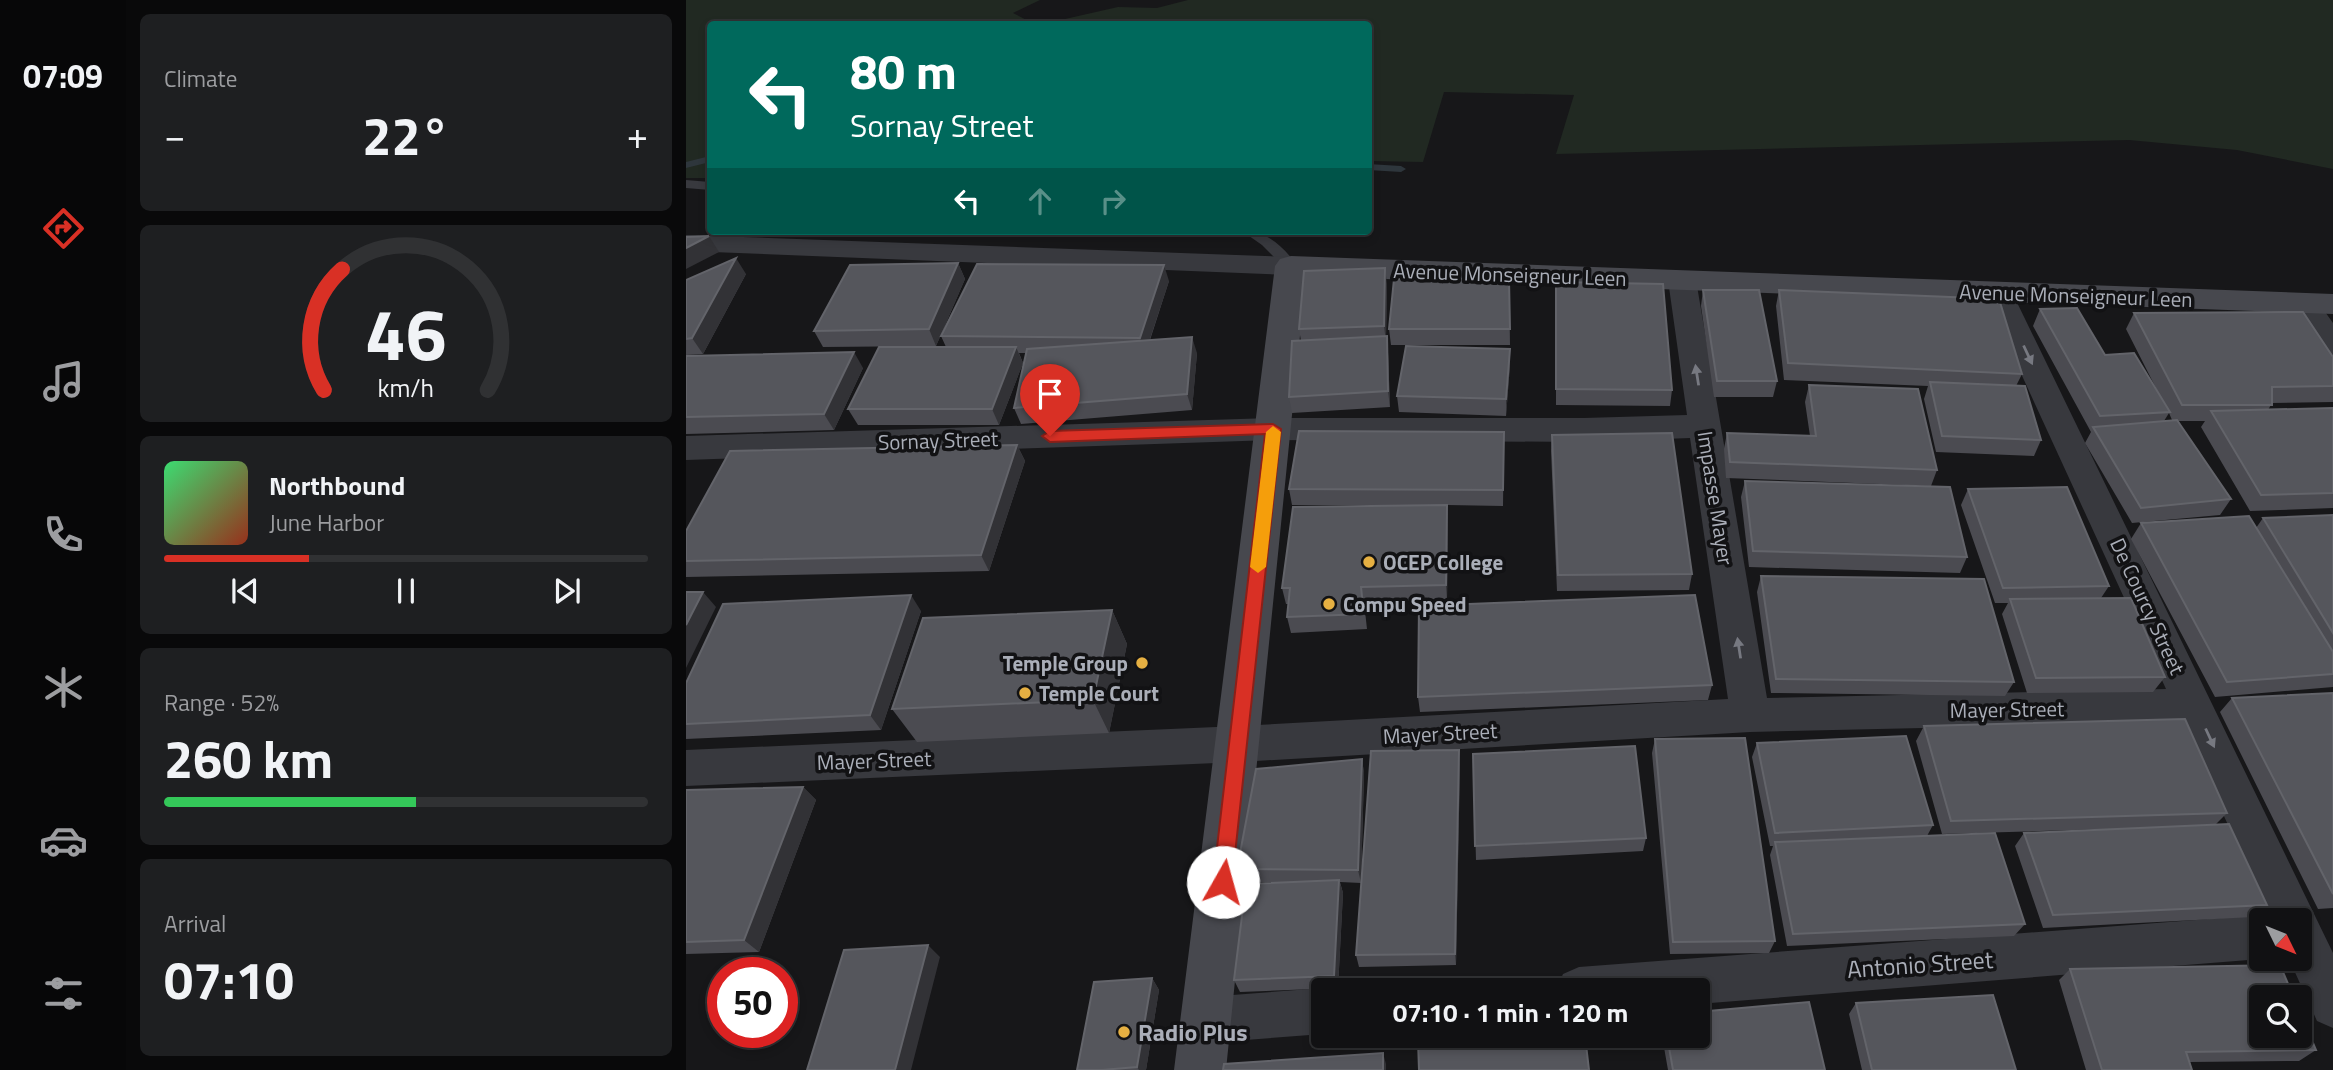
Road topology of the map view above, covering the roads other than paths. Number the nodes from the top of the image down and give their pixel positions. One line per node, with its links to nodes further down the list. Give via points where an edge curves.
1 (686, 184): 2 (lane)
2 (707, 186)
3 (1255, 235): 5 (lane)
4 (686, 243): 5 (street, Avenue Monseigneur Leen)
5 (1291, 266): 6 (main road, Avenue Monseigneur Leen); 11 (main road)
6 (1682, 280): 7 (main road, Avenue Monseigneur Leen); 10 (street, Impasse Mayer, one-way to 6)
7 (1999, 293): 8 (main road, Avenue Monseigneur Leen); 13 (street, De Courcy Street, one-way to 13)
8 (2318, 303): 9 (street)
9 (2333, 346)
10 (1705, 426): 11 (street, Sornay Street); 14 (street, Impasse Mayer, one-way to 10)
11 (1273, 429): 12 (street, Sornay Street); 15 (main road)
12 (686, 448)
13 (2194, 705): 14 (street, Mayer Street); 17 (street, De Courcy Street, one-way to 17)
14 (1750, 716): 15 (street, Mayer Street)
15 (1239, 744): 16 (street, Mayer Street); 23 (main road)
16 (686, 768)
17 (2287, 908)
18 (2249, 936): 20 (street, Antonio Street)
19 (2312, 961): 21 (street, De Courcy Street)
20 (1710, 979)
21 (2333, 1005)
22 (1311, 1011): 23 (street)
23 (1206, 1020): 24 (main road)
24 (1200, 1070)

